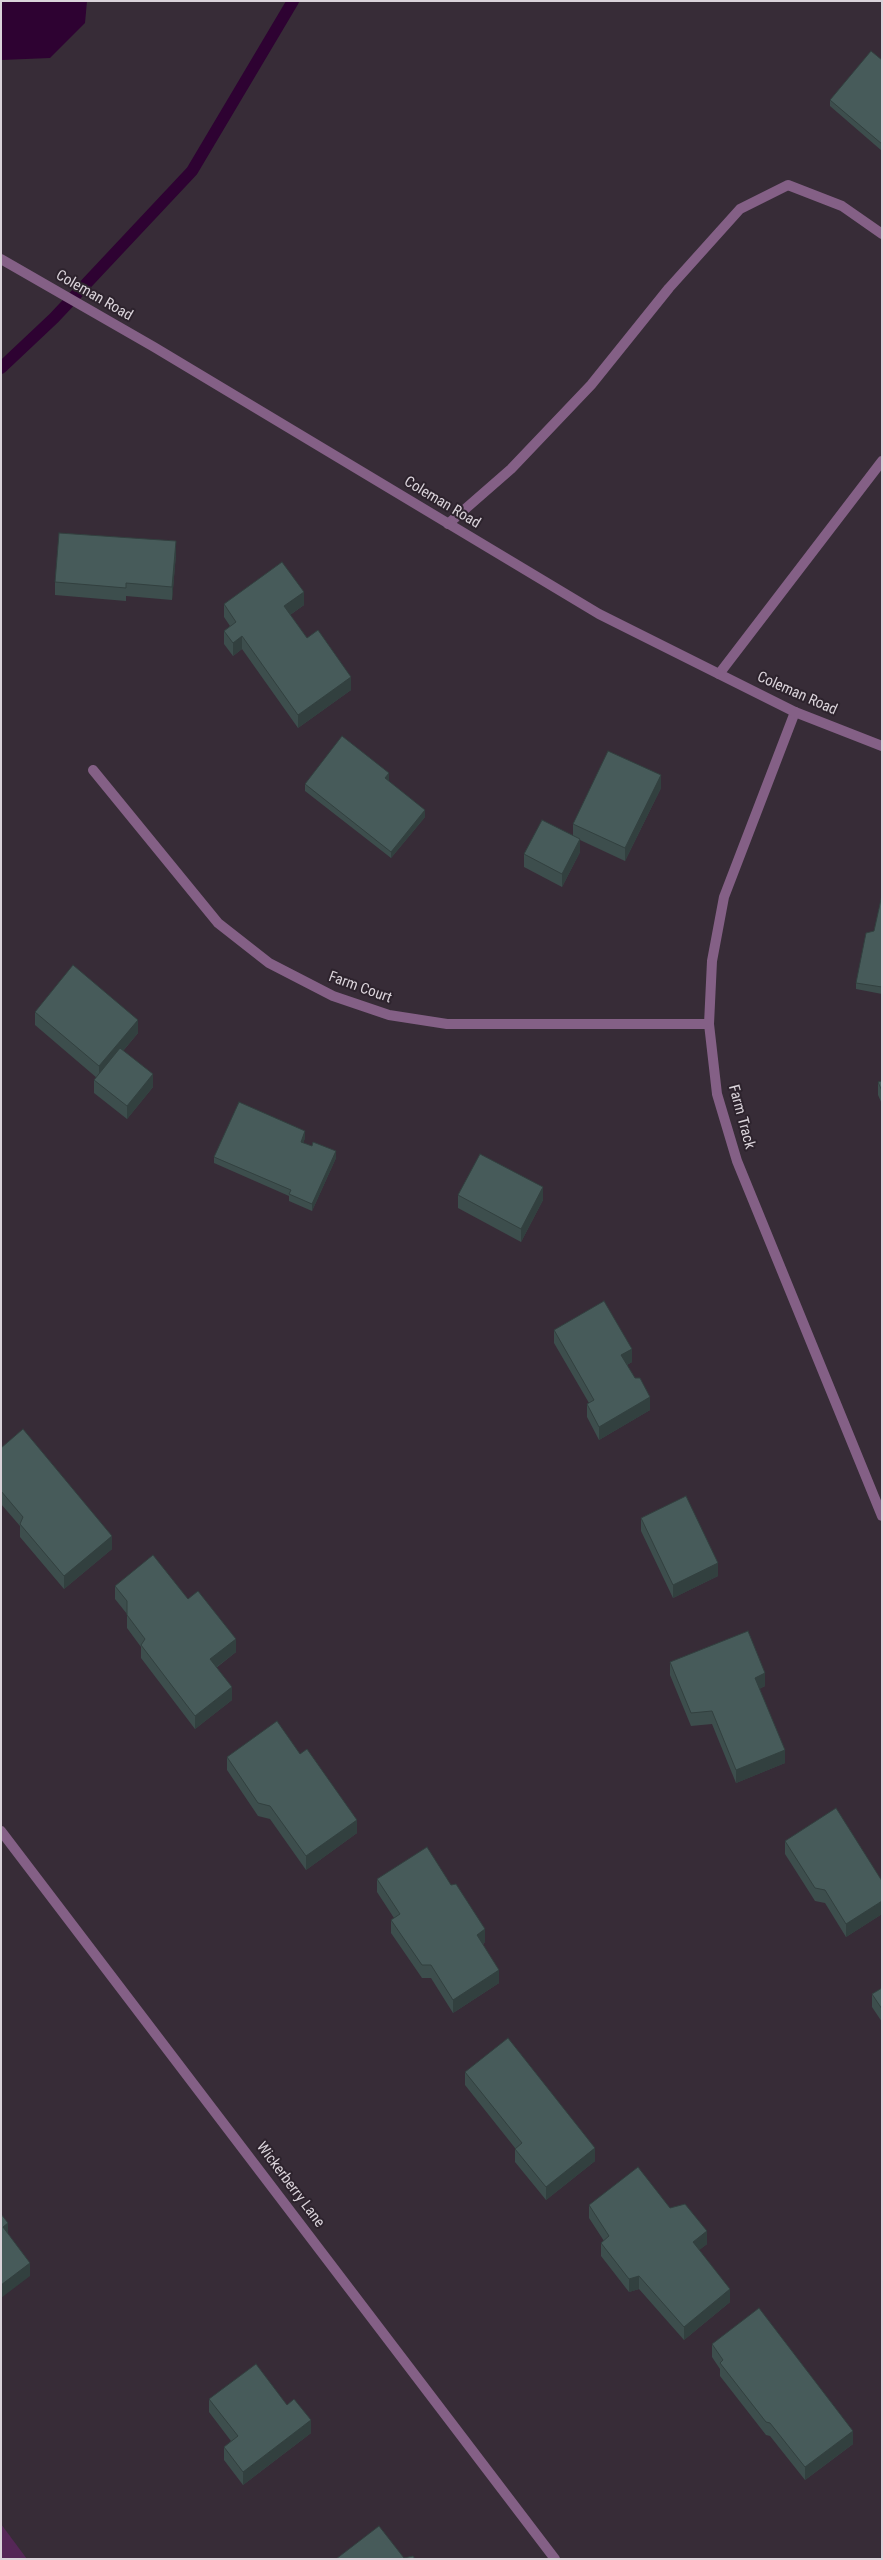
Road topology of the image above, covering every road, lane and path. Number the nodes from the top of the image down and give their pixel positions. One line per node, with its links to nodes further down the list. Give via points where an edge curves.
1 (882, 234): 4 (street, via 842,206 788,185 740,209 669,288 591,385 511,469)
2 (1, 259): 4 (street, Coleman Road)
3 (882, 461): 5 (street)
4 (448, 524): 5 (street, Coleman Road, via 599,614)
5 (720, 674): 6 (street, Coleman Road)
6 (795, 712): 7 (street, Coleman Road); 9 (street, Farm Track, via 724,897 712,961)
7 (882, 746)
8 (93, 770): 9 (street, Farm Court, via 218,923 269,963 333,996 389,1015 447,1024)
9 (709, 1024): 10 (street, Farm Track, via 717,1094 737,1161)
10 (882, 1516)
11 (1, 1831): 12 (street, Wickerberry Lane)
12 (555, 2559)

